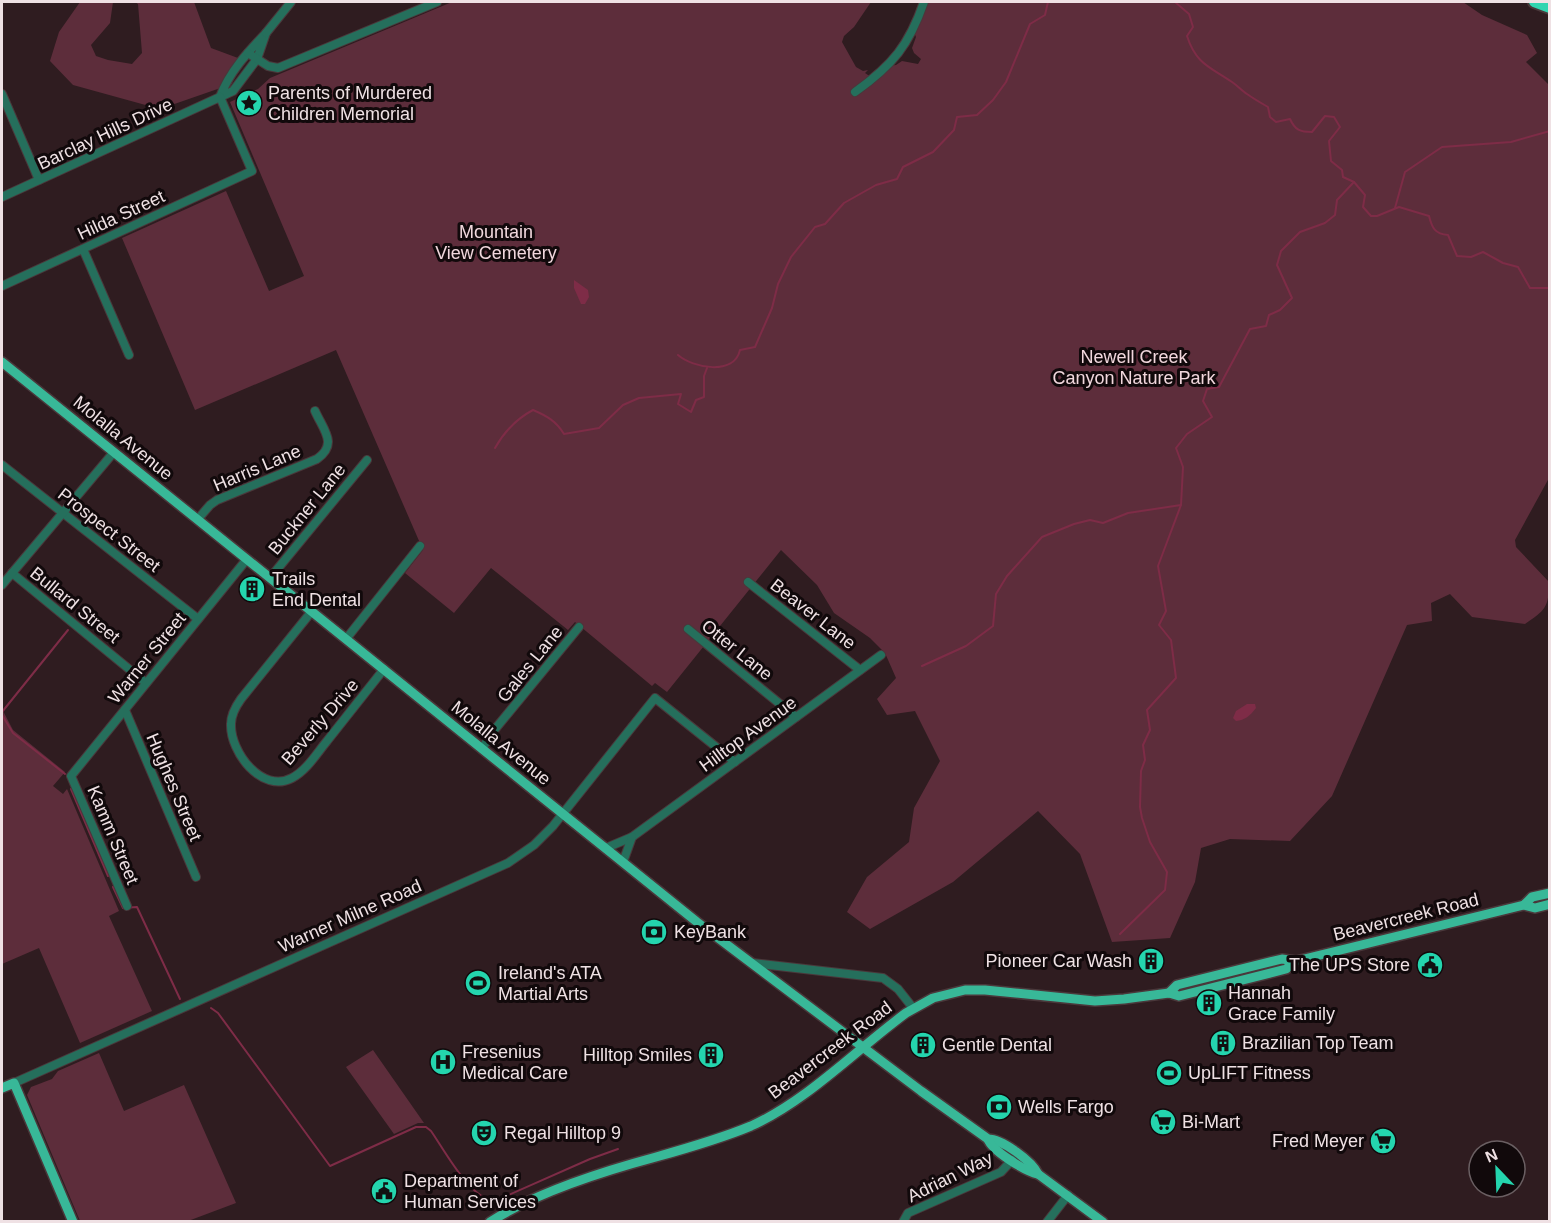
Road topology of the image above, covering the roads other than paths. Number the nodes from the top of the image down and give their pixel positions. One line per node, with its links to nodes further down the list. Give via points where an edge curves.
1 (291, 2): 6 (street, Barclay Hills Drive)
2 (437, 2): 8 (street, via 285,65 273,67)
3 (924, 2): 9 (street, via 897,56)
4 (1534, 2): 5 (highway)
5 (1550, 8)
6 (266, 33): 7 (street, Barclay Hills Drive); 8 (street, Barclay Hills Drive)
7 (248, 52): 8 (street); 11 (street, Barclay Hills Drive, via 225,83)
8 (257, 58): 11 (street, Barclay Hills Drive, via 233,91)
9 (855, 92)
10 (2, 94): 12 (street)
11 (220, 97): 12 (street, Barclay Hills Drive); 14 (street, Hilda Street, via 252,171)
12 (39, 180): 13 (street, Barclay Hills Drive)
13 (2, 197)
14 (83, 249): 15 (street, Hilda Street); 16 (street)
15 (2, 286)
16 (129, 355)
17 (2, 362): 19 (main road, Molalla Avenue)
18 (315, 411): 23 (street, Harris Lane, via 328,440 324,453 218,500)
19 (114, 452): 22 (street); 23 (main road, Molalla Avenue)
20 (367, 460): 27 (street, Buckner Lane)
21 (2, 465): 22 (street, Prospect Street)
22 (62, 513): 26 (street); 31 (street, Prospect Street)
23 (198, 519): 25 (main road, Molalla Avenue)
24 (420, 546): 34 (street)
25 (247, 559): 27 (main road, Molalla Avenue); 31 (street, Warner Street)
26 (12, 573): 29 (street); 38 (street, Bullard Street)
27 (270, 578): 30 (main road, Molalla Avenue)
28 (748, 582): 37 (street, Beaver Lane)
29 (2, 585)
30 (312, 611): 34 (main road, Molalla Avenue); 36 (street, Beverly Drive, via 234,711 230,726 234,741 258,776 278,782 297,775)
31 (198, 618): 38 (street, Warner Street)
32 (579, 627): 41 (street, Gales Lane)
33 (688, 629): 40 (street, Otter Lane)
34 (346, 639): 36 (main road, Molalla Avenue)
35 (881, 655): 37 (street, Hilltop Avenue)
36 (384, 669): 41 (main road, Molalla Avenue)
37 (860, 670): 40 (street, Hilltop Avenue)
38 (146, 683): 39 (street, Warner Street)
39 (125, 710): 43 (street, Warner Street); 48 (street, Hughes Street)
40 (796, 717): 42 (street, Hilltop Avenue)
41 (482, 749): 44 (main road, Molalla Avenue)
42 (735, 762): 44 (street, Warner Milne Road, via 655,698); 45 (street, Hilltop Avenue)
43 (71, 776): 52 (street, Kamm Street)
44 (563, 813): 46 (main road, Molalla Avenue); 60 (street, Warner Milne Road, via 534,845 497,868)
45 (632, 837): 46 (street, Hilltop Avenue); 47 (street)
46 (606, 848): 47 (main road, Molalla Avenue)
47 (623, 862): 54 (main road, Molalla Avenue)
48 (196, 876)
49 (1550, 893): 51 (main road, Beavercreek Road, via 1532,897)
50 (1550, 904): 51 (main road, Beavercreek Road, via 1535,908)
51 (1524, 905): 53 (main road, Beavercreek Road)
52 (128, 906)
53 (1296, 962): 55 (main road, Beavercreek Road, via 1282,959); 56 (main road, Beavercreek Road, via 1286,969)
54 (752, 963): 58 (street, via 887,979); 59 (main road, Molalla Avenue)
55 (1262, 964): 56 (main road, via 1256,972 1230,978); 57 (main road, Beavercreek Road, via 1176,985)
56 (1213, 988): 57 (main road, Beavercreek Road, via 1179,996)
57 (1169, 993): 58 (main road, Beavercreek Road, via 1095,1000 964,990)
58 (913, 1008): 59 (main road, Beavercreek Road)
59 (863, 1047): 62 (main road, Molalla Avenue); 67 (main road, Beavercreek Road, via 783,1109 750,1126 551,1192)
60 (14, 1083): 61 (main road, Warner Milne Road); 66 (main road)
61 (2, 1088)
62 (988, 1138): 63 (main road, Molalla Avenue, via 991,1146); 64 (main road, Molalla Avenue, via 997,1139)
63 (1012, 1160): 64 (main road, Molalla Avenue); 68 (street, Adrian Way, via 1001,1172 908,1213)
64 (1038, 1174): 65 (main road, Molalla Avenue)
65 (1068, 1195): 69 (street); 70 (main road, Molalla Avenue)
66 (73, 1221)
67 (490, 1221)
68 (903, 1221)
69 (1047, 1221)
70 (1103, 1221)

